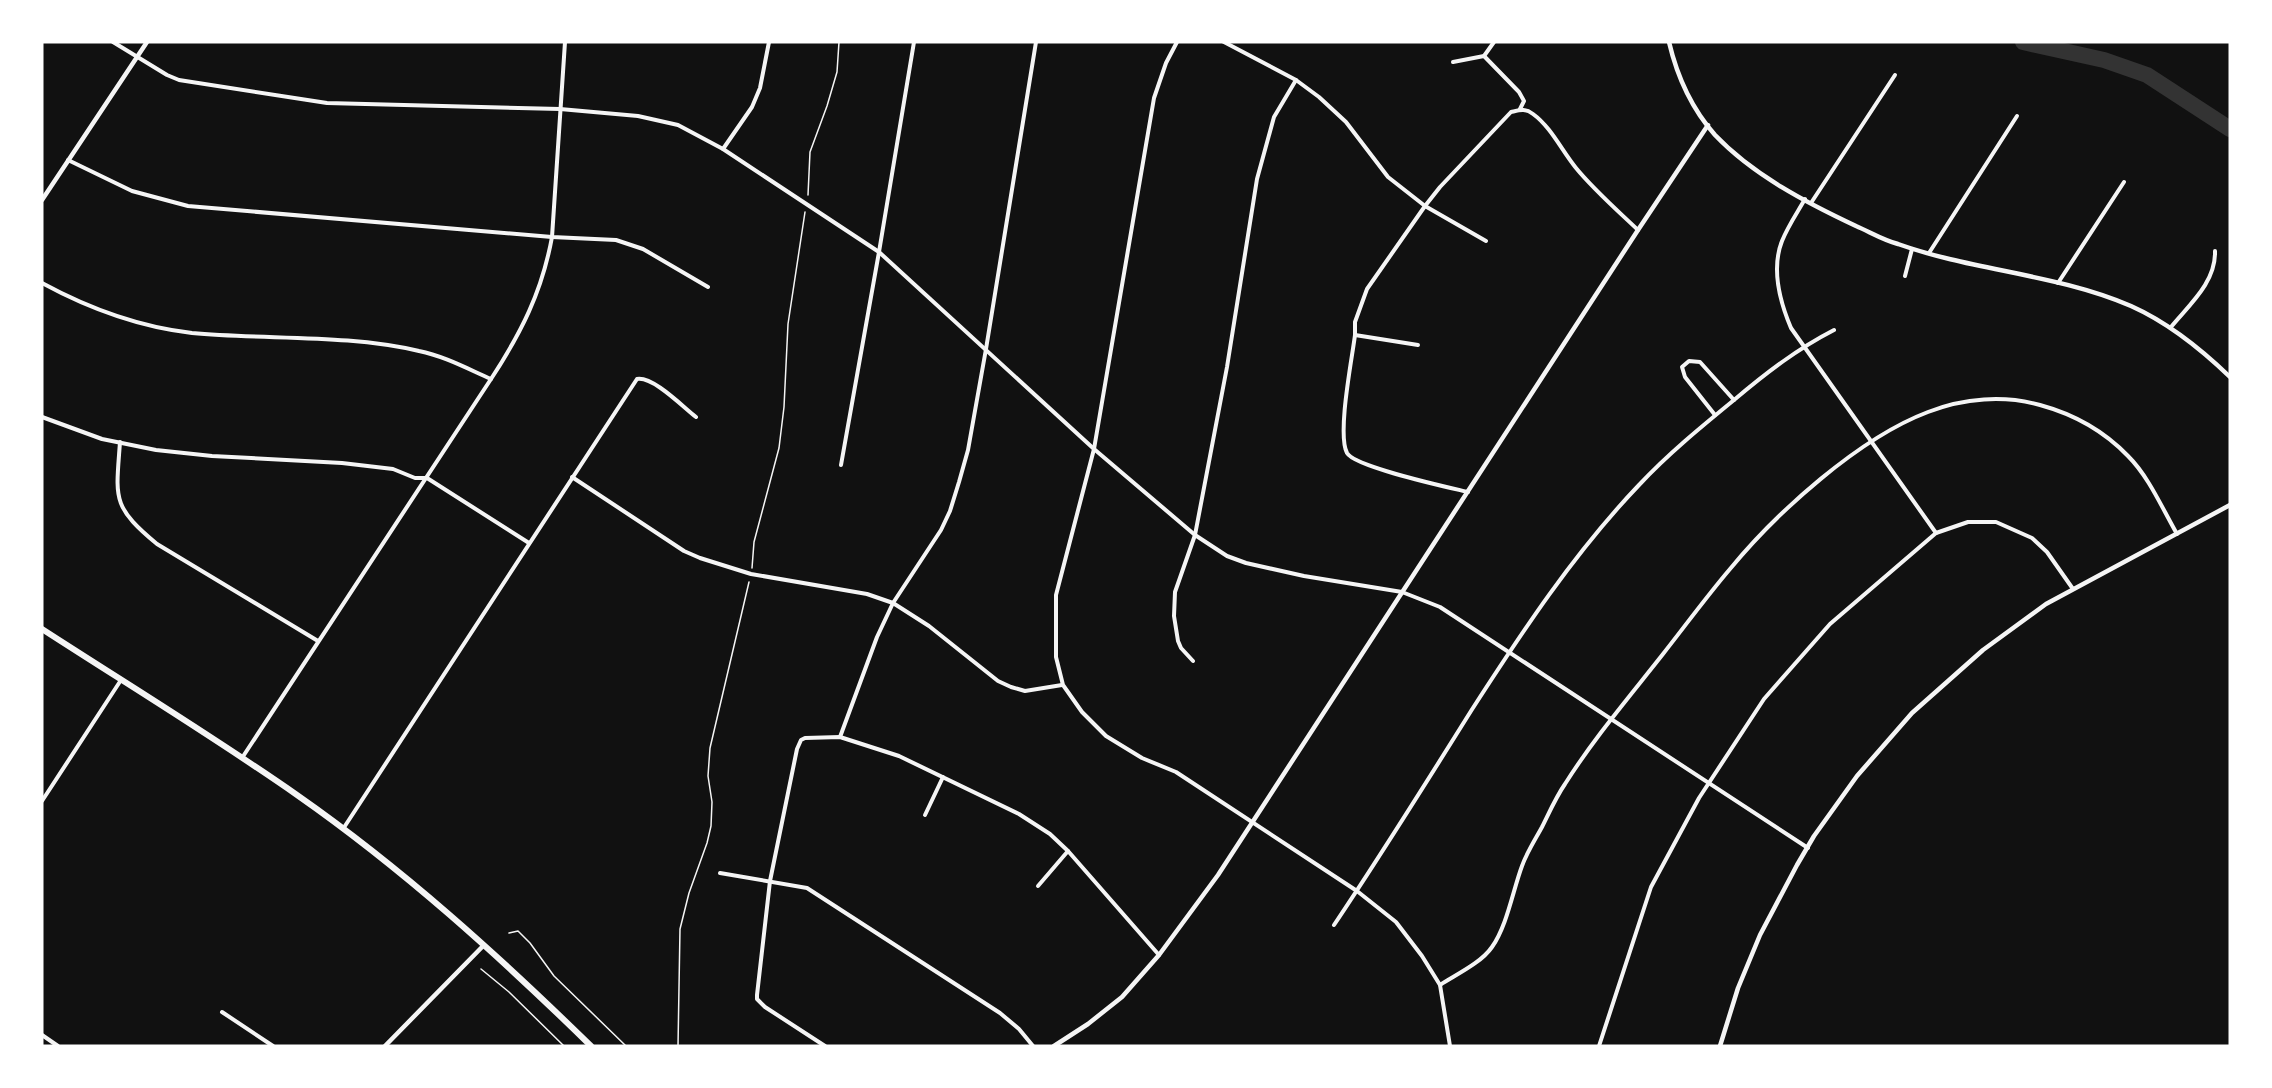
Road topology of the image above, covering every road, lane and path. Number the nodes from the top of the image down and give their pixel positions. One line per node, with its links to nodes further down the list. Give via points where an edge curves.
1 (113, 42): 13 (street)
2 (147, 42): 13 (street)
3 (565, 42): 17 (street)
4 (769, 42): 21 (street, via 753,107)
5 (839, 42): 27 (path, via 837,72 810,152)
6 (914, 42): 34 (street)
7 (1036, 42): 45 (street)
8 (1176, 42): 54 (street, via 1154,98)
9 (1224, 42): 16 (street)
10 (1494, 42): 12 (street)
11 (1670, 42): 20 (street, via 1681,81)
12 (1484, 56): 14 (street); 18 (street, via 1519,92 1524,101)
13 (137, 57): 17 (street, via 179,80 327,103); 22 (street)
14 (1453, 62)
15 (1895, 75): 26 (street)
16 (1296, 80): 28 (street, via 1346,122 1388,177); 62 (street, via 1274,117 1257,179)
17 (560, 109): 21 (street, via 654,119 678,125); 30 (street)
18 (1520, 110): 28 (street, via 1511,112); 29 (street, via 1532,112 1541,120 1578,170)
19 (2017, 116): 35 (street)
20 (1708, 125): 24 (street, via 1728,147); 29 (street)
21 (723, 149): 27 (street)
22 (68, 160): 25 (street); 30 (street, via 132,191 188,206)
23 (2124, 182): 38 (street)
24 (1804, 199): 26 (street); 44 (street, via 1781,243 1778,286 1791,328)
25 (42, 200)
26 (1811, 203): 32 (street)
27 (807, 204): 34 (street); 64 (path, via 788,324 778,448 754,542)
28 (1425, 206): 31 (street); 42 (street, via 1367,290 1355,322)
29 (1638, 230): 58 (street)
30 (552, 237): 39 (street, via 628,243); 47 (street, via 537,297)
31 (1486, 241)
32 (1912, 249): 35 (street); 36 (street)
33 (2216, 250): 40 (street, via 2216,264 2208,282)
34 (879, 252): 45 (street); 55 (street)
35 (1929, 254): 38 (street)
36 (1905, 276)
37 (42, 283): 47 (street, via 82,303 133,321 190,332 391,345 440,357)
38 (2058, 283): 40 (street, via 2103,295)
39 (708, 287)
40 (2171, 327): 46 (street, via 2197,345)
41 (1834, 330): 44 (street)
42 (1355, 335): 43 (street); 58 (street, via 1345,413 1346,452 1375,468)
43 (1418, 345)
44 (1804, 345): 48 (street); 53 (street)
45 (986, 349): 54 (street); 67 (street, via 968,450 950,511)
46 (2230, 377)
47 (491, 379): 57 (street)
48 (1734, 400): 49 (street); 49 (street, via 1700,362 1689,361 1682,367 1685,377)
49 (1715, 415): 70 (street, via 1639,484 1610,517)
50 (42, 417): 52 (street)
51 (696, 417): 56 (street, via 652,382 637,379)
52 (120, 442): 57 (street, via 212,456 363,465); 69 (street, via 117,490 127,517 157,544)
53 (1872, 443): 60 (street); 61 (street, via 1929,411 1957,404 2005,398 2055,409 2105,436 2129,456); 74 (street, via 1796,500 1756,539)
54 (1094, 449): 62 (street); 73 (street, via 1056,595 1056,657)
55 (841, 465)
56 (572, 477): 63 (street); 64 (street, via 684,551)
57 (427, 478): 63 (street); 69 (street)
58 (1468, 492): 66 (street)
59 (2230, 505): 61 (street)
60 (1936, 533): 65 (street, via 1981,521 2017,530 2041,545); 78 (street, via 1830,624 1764,699)
61 (2176, 534): 65 (street)
62 (1195, 535): 66 (street, via 1227,556 1246,563); 71 (street, via 1175,592 1174,616 1178,641)
63 (529, 543): 82 (street)
64 (751, 574): 67 (street, via 846,589); 103 (path, via 710,748 708,776 712,802 707,843 680,929)
65 (2073, 589): 83 (street, via 1983,650 1912,713 1857,776)
66 (1402, 592): 70 (street, via 1440,607); 81 (street)
67 (892, 603): 73 (street, via 938,632 998,681 1032,690); 75 (street)
68 (42, 629): 72 (main road)
69 (318, 641): 76 (street)
70 (1509, 652): 74 (street); 88 (street)
71 (1193, 661)
72 (121, 680): 76 (main road); 79 (street)
73 (1063, 685): 81 (street, via 1106,736 1142,758 1176,772)
74 (1612, 719): 78 (street); 94 (street, via 1564,784 1524,862 1492,948)
75 (840, 737): 77 (street, via 899,756); 86 (street, via 805,738 797,748)
76 (242, 758): 82 (main road)
77 (943, 777): 80 (street); 84 (street, via 1019,814)
78 (1708, 783): 83 (street); 108 (street, via 1651,887)
79 (42, 801)
80 (925, 815)
81 (1251, 822): 88 (street); 92 (street, via 1218,875)
82 (343, 829): 91 (main road)
83 (1808, 848): 109 (street, via 1760,935)
84 (1068, 851): 87 (street); 92 (street)
85 (720, 873): 86 (street)
86 (770, 881): 104 (street, via 757,999); 105 (street, via 807,888 855,918 1000,1013)
87 (1038, 886)
88 (1357, 891): 89 (street); 94 (street, via 1396,922)
89 (1334, 925)
90 (509, 933): 102 (path, via 518,931 554,976)
91 (484, 945): 99 (street); 101 (main road)
92 (1159, 955): 106 (street, via 1122,997)
93 (481, 969): 100 (path)
94 (1440, 985): 107 (street)
95 (222, 1012): 98 (street)
96 (42, 1035): 97 (street)
97 (58, 1046)
98 (273, 1046)
99 (385, 1046)
100 (564, 1046)
101 (591, 1046)
102 (626, 1046)
103 (678, 1046)
104 (825, 1046)
105 (1033, 1046)
106 (1054, 1046)
107 (1450, 1046)
108 (1599, 1046)
109 (1720, 1046)

